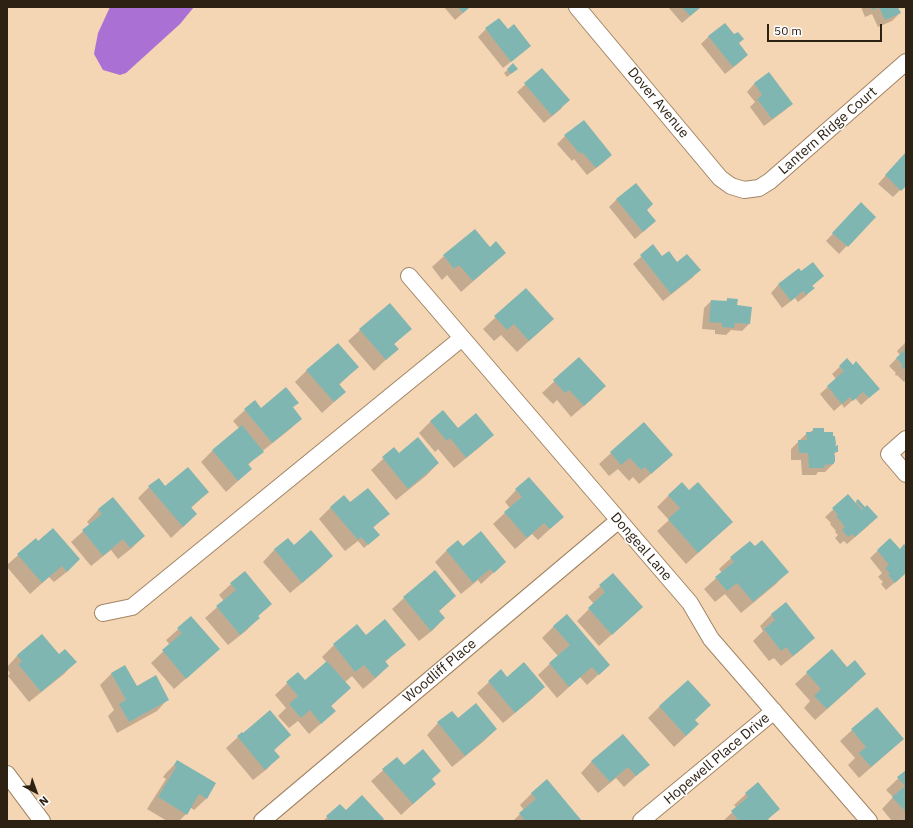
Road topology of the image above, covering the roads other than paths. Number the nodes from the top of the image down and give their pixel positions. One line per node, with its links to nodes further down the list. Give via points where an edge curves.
1 (577, 7): 3 (street, Dover Avenue, via 720,178 731,186)
2 (906, 62): 3 (street, Lantern Ridge Court, via 770,181 759,188)
3 (744, 190)
4 (409, 276): 5 (street, Dongeal Lane)
5 (462, 338): 8 (street, Dongeal Lane); 9 (street, via 132,608)
6 (906, 439): 7 (street, via 889,454)
7 (906, 474)
8 (618, 520): 10 (street, Dongeal Lane, via 690,603 711,639); 13 (street, Woodliff Place)
9 (102, 613)
10 (774, 711): 14 (street, Hopewell Place Drive); 15 (street, Dongeal Lane)
11 (7, 774): 12 (street)
12 (42, 821)
13 (262, 821)
14 (641, 821)
15 (869, 821)

